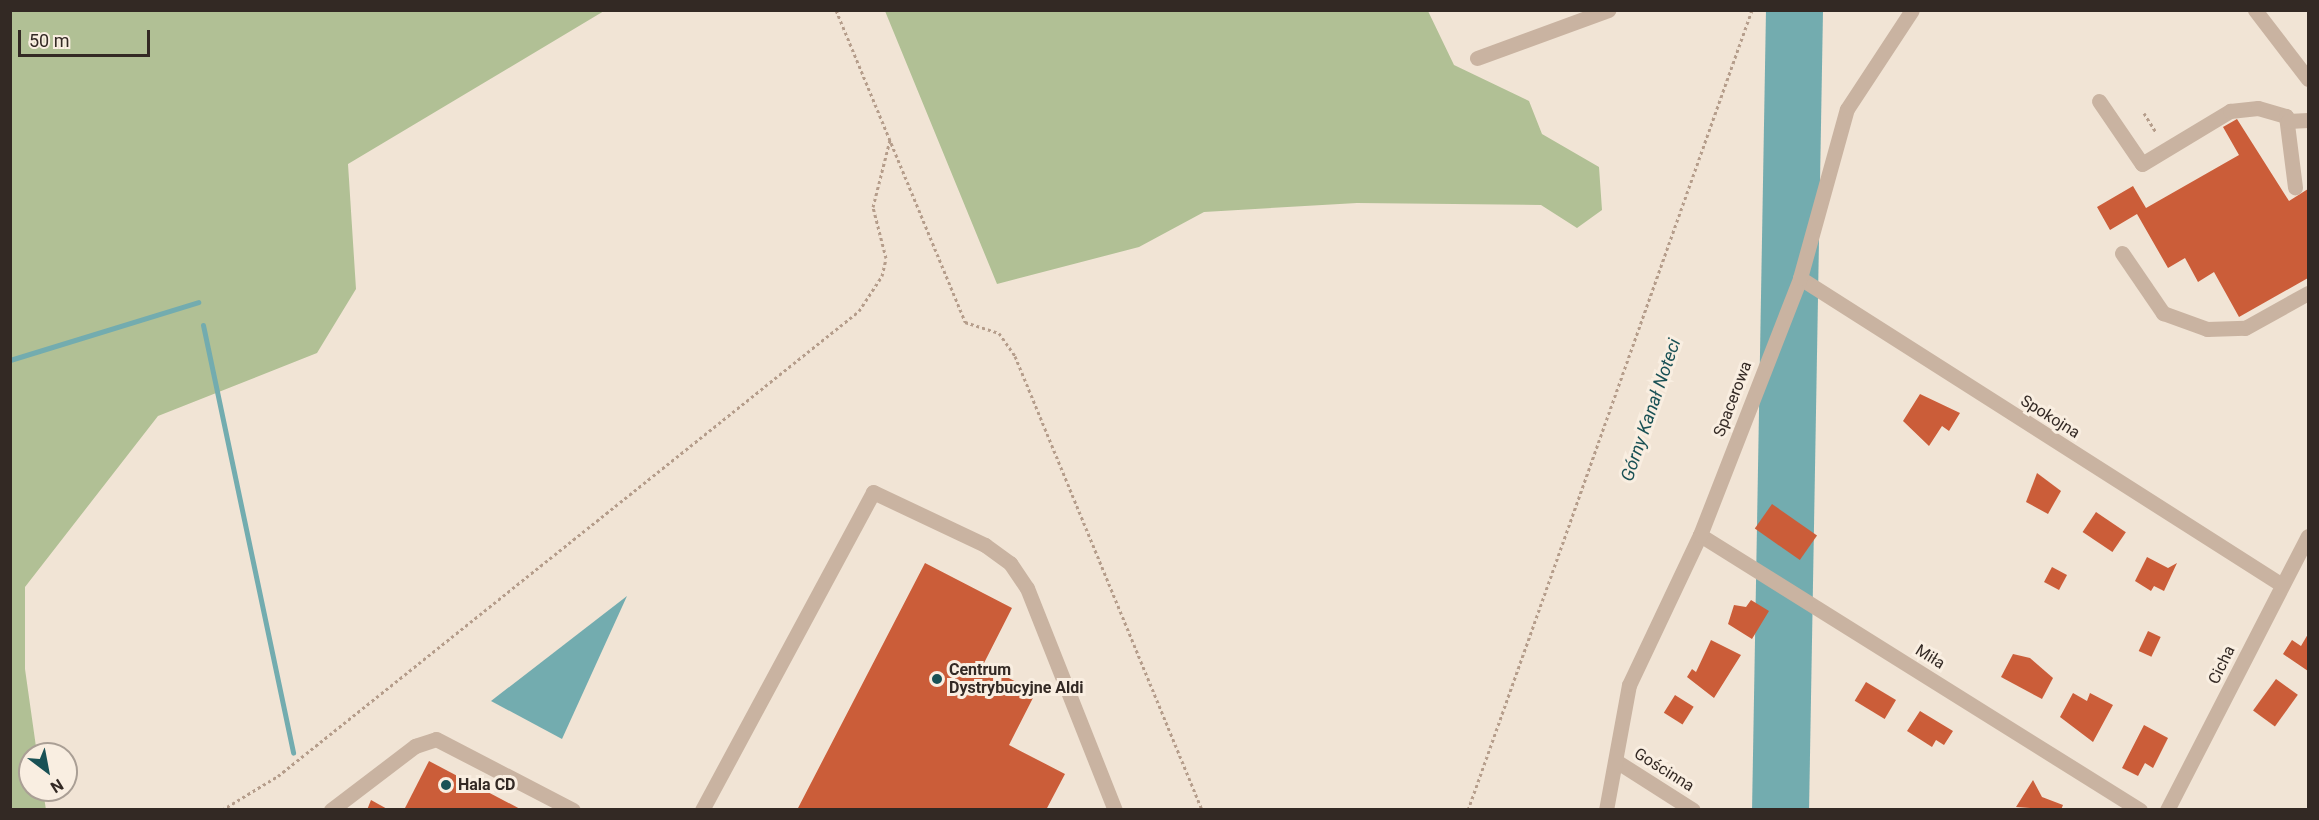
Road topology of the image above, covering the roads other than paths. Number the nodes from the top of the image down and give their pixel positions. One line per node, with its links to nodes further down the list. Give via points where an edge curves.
1 (1608, 10): 4 (street)
2 (1911, 10): 11 (street, Spacerowa, via 1847,109)
3 (2255, 10): 5 (street)
4 (1477, 58)
5 (2308, 79)
6 (2099, 101): 8 (street, via 2142,164 2230,111 2258,108)
7 (2308, 120): 8 (street)
8 (2288, 121): 9 (street)
9 (2295, 187)
10 (2122, 253): 12 (street, via 2163,313 2208,328 2245,328)
11 (1800, 278): 13 (street, Spacerowa); 15 (street, Spokojna)
12 (2308, 293)
13 (1700, 535): 16 (street, Spacerowa, via 1629,685); 23 (street, Miła)
14 (2308, 536): 15 (street, Cicha)
15 (2282, 585): 24 (street, Cicha)
16 (1616, 761): 21 (street, Spacerowa); 22 (street, Gościnna)
17 (331, 810): 18 (street, via 415,746 436,739)
18 (573, 810)
19 (702, 810): 20 (street, via 873,492 985,545 1010,563 1028,588)
20 (1115, 810)
21 (1606, 810)
22 (1693, 810)
23 (2140, 810)
24 (2167, 810)

